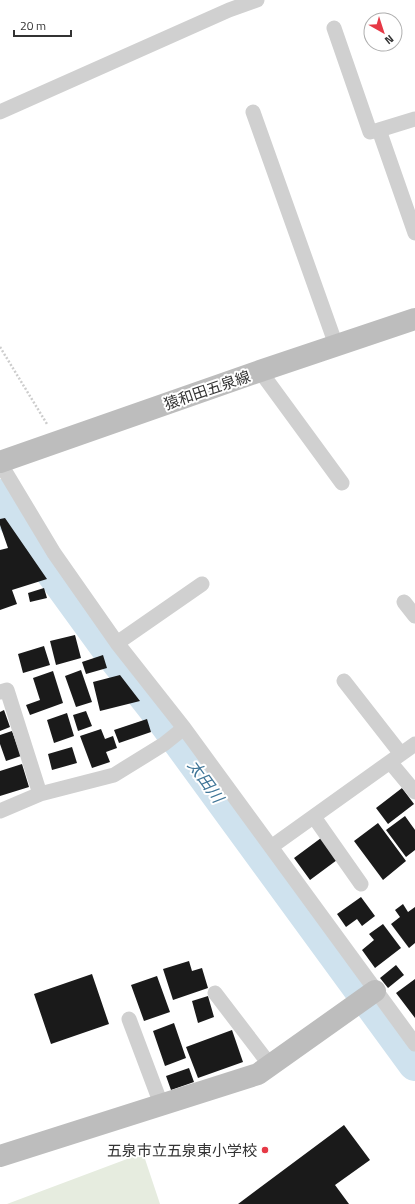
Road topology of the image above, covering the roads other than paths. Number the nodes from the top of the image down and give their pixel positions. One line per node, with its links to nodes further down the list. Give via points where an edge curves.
1 (257, 0): 3 (street)
2 (334, 28): 6 (street, via 370,132)
3 (0, 112)
4 (253, 112): 9 (street)
5 (415, 119): 6 (street)
6 (379, 130): 7 (street)
7 (415, 233)
8 (415, 320): 9 (main road, 猿和田五泉線)
9 (336, 345): 10 (main road, 猿和田五泉線)
10 (260, 371): 11 (main road, 猿和田五泉線); 12 (street)
11 (0, 462): 16 (street, via 54,553)
12 (342, 483)
13 (202, 584): 16 (street)
14 (404, 602): 15 (street)
15 (415, 616)
16 (117, 643): 19 (street)
17 (344, 681): 21 (street)
18 (0, 692): 23 (street, via 7,690)
19 (184, 728): 23 (street, via 164,744 114,775); 26 (street)
20 (415, 744): 21 (street)
21 (396, 758): 22 (street); 25 (street)
22 (415, 792)
23 (40, 794): 24 (street)
24 (0, 811)
25 (314, 817): 26 (street); 27 (street)
26 (271, 847): 29 (street)
27 (361, 884)
28 (214, 992): 32 (street)
29 (369, 995): 31 (street); 32 (main road)
30 (129, 1019): 33 (street)
31 (415, 1044)
32 (270, 1065): 33 (main road, via 258,1074)
33 (161, 1104): 34 (main road)
34 (0, 1156)

